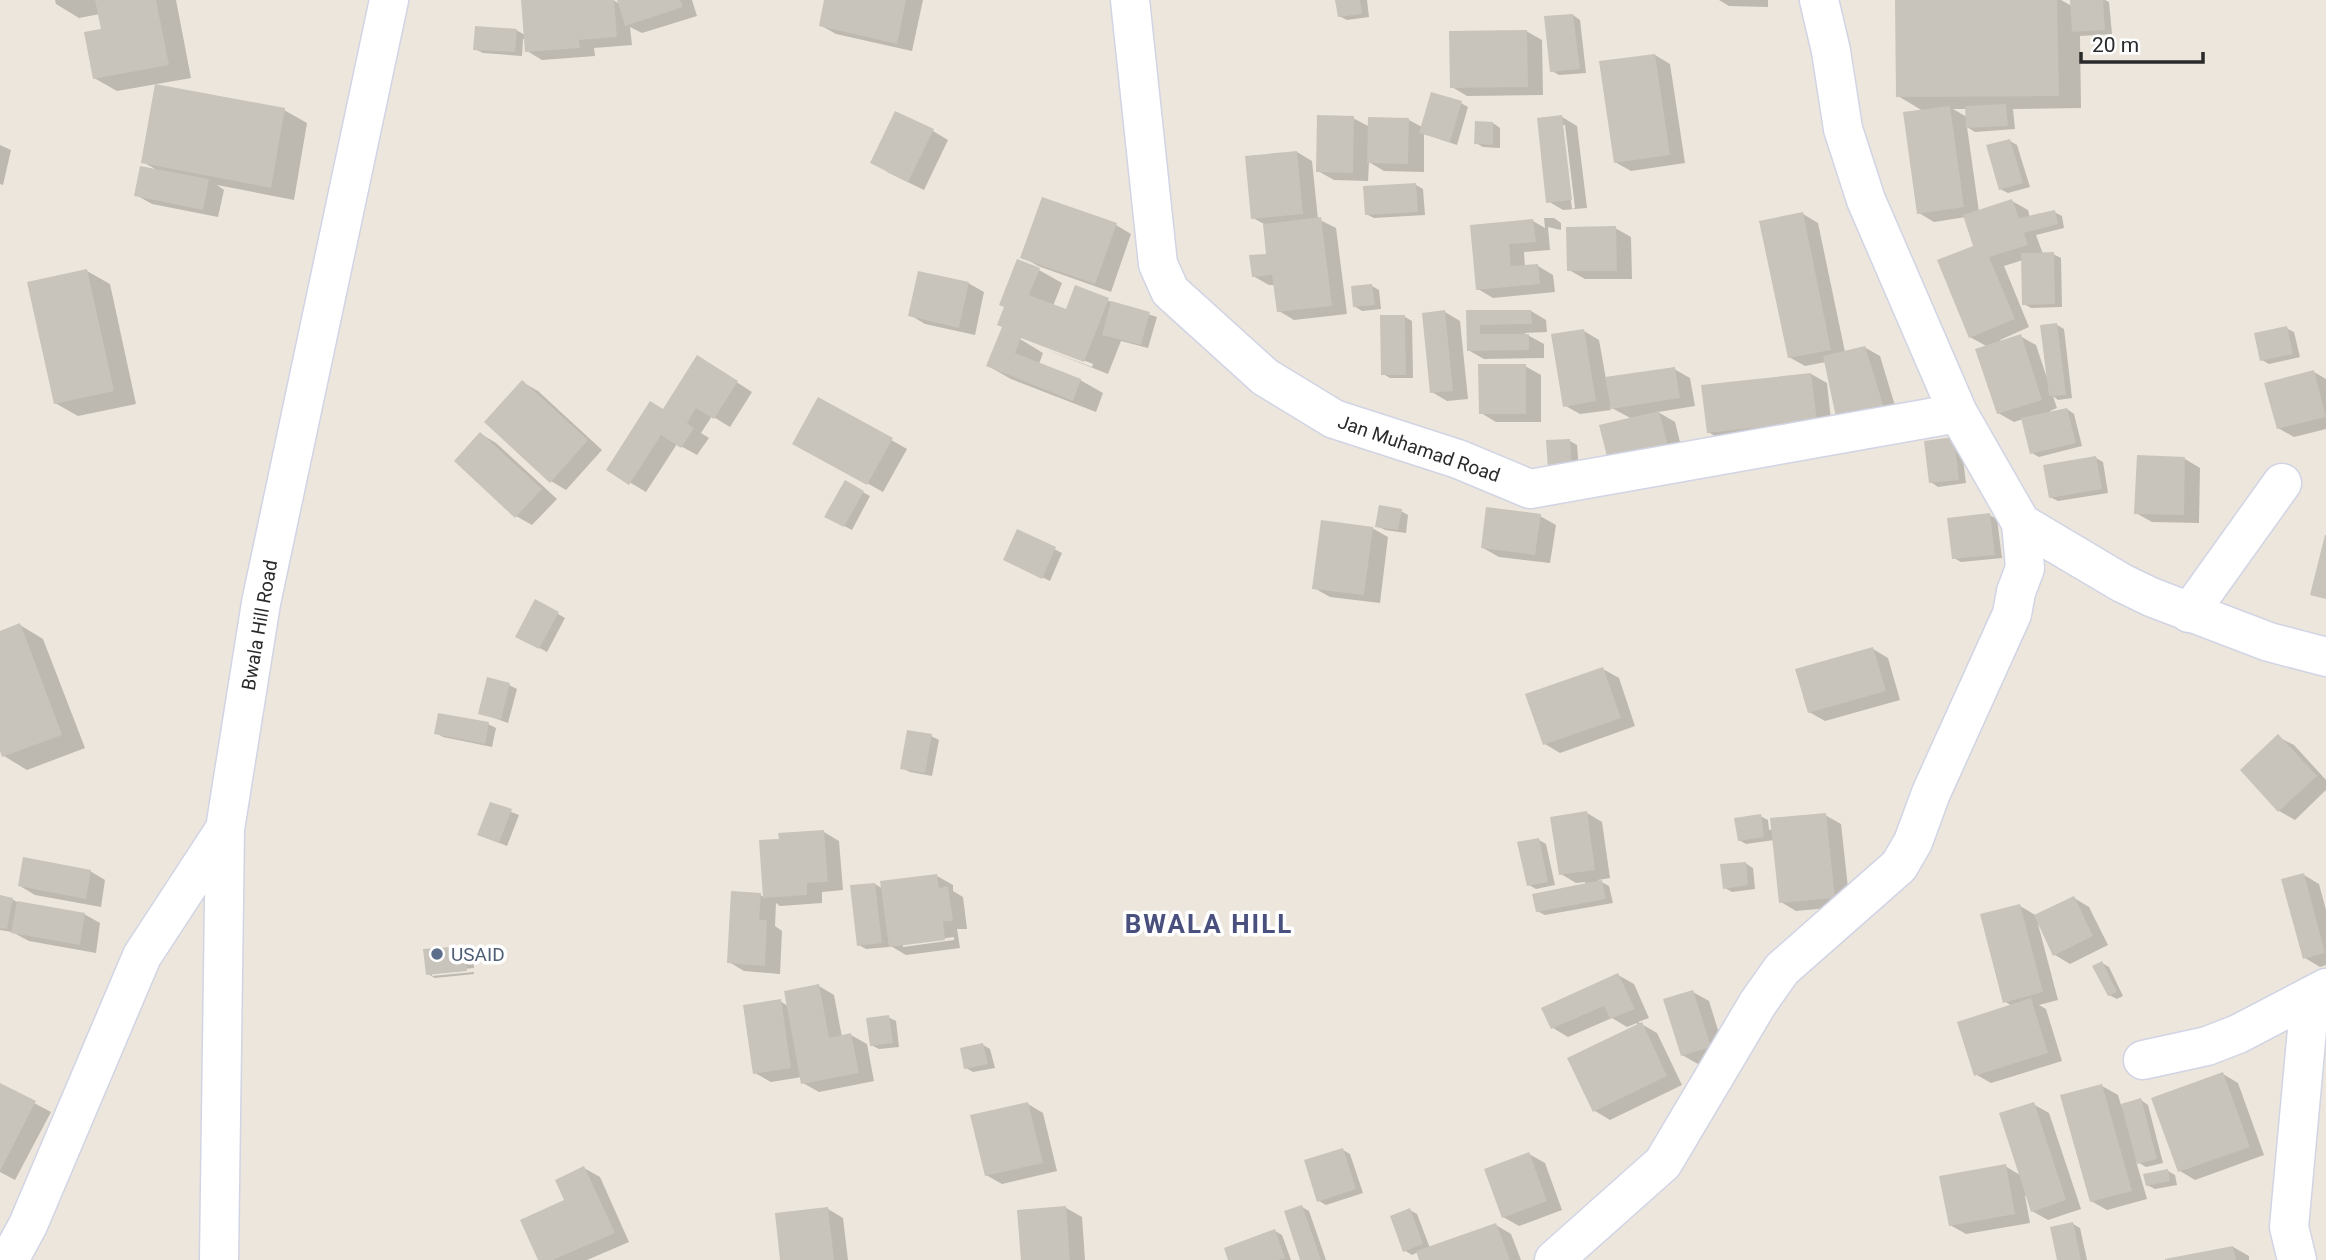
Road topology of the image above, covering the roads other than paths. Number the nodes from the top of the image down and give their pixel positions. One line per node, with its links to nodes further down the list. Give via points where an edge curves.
1 (389, 0): 9 (street, Bwala Hill Road, via 261,603)
2 (1130, 0): 4 (street, Jan Muhamad Road, via 1163,278 1170,291 1259,372 1334,419 1458,459 1530,489)
3 (1819, 0): 4 (street, via 1843,129 1866,200)
4 (1958, 413): 6 (street)
5 (2282, 483): 7 (street)
6 (2021, 523): 7 (street, via 2122,583); 14 (street, via 2025,569 2012,614 1899,866 1782,968 1663,1163)
7 (2189, 613): 8 (street)
8 (2326, 657)
9 (225, 829): 12 (street, via 142,956); 13 (street, Bwala Hill Road)
10 (2318, 992): 11 (street, via 2238,1034); 15 (street, via 2289,1227)
11 (2143, 1060)
12 (9, 1260)
13 (219, 1260)
14 (1554, 1260)
15 (2297, 1260)

